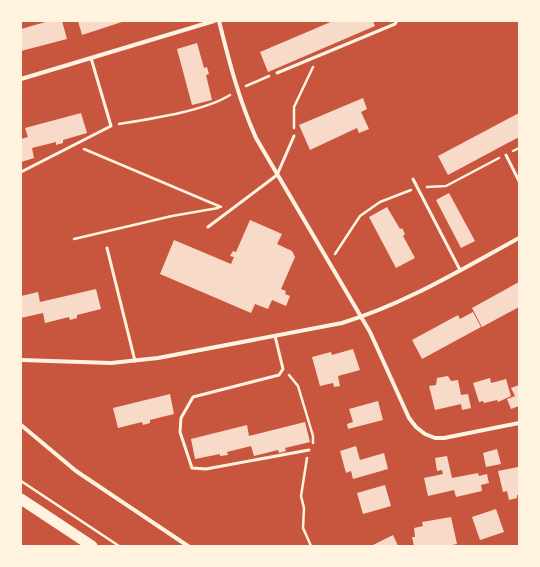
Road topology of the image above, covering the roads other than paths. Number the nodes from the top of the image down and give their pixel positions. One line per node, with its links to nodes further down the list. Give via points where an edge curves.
1 (214, 21): 4 (street)
2 (219, 21): 10 (street, via 237,90 256,138)
3 (397, 21): 5 (lane)
4 (92, 58): 6 (street); 9 (lane, via 111,126)
5 (277, 73)
6 (21, 79)
7 (294, 136): 10 (lane)
8 (506, 155): 12 (lane)
9 (21, 172)
10 (277, 175): 13 (lane); 17 (street)
11 (413, 179): 16 (lane)
12 (519, 181)
13 (208, 227)
14 (519, 238): 16 (street)
15 (107, 248): 20 (lane)
16 (460, 270): 17 (street)
17 (361, 317): 18 (street); 21 (street, via 404,408 416,427 425,434 444,438)
18 (275, 336): 20 (street); 23 (lane, via 283,369 279,375 193,397 181,418 180,432 192,468 206,469)
19 (21, 360): 20 (street)
20 (135, 361)
21 (519, 424)
22 (21, 425): 26 (street, via 76,471)
23 (309, 450)
24 (21, 499): 25 (highway)
25 (92, 546)
26 (188, 546)

